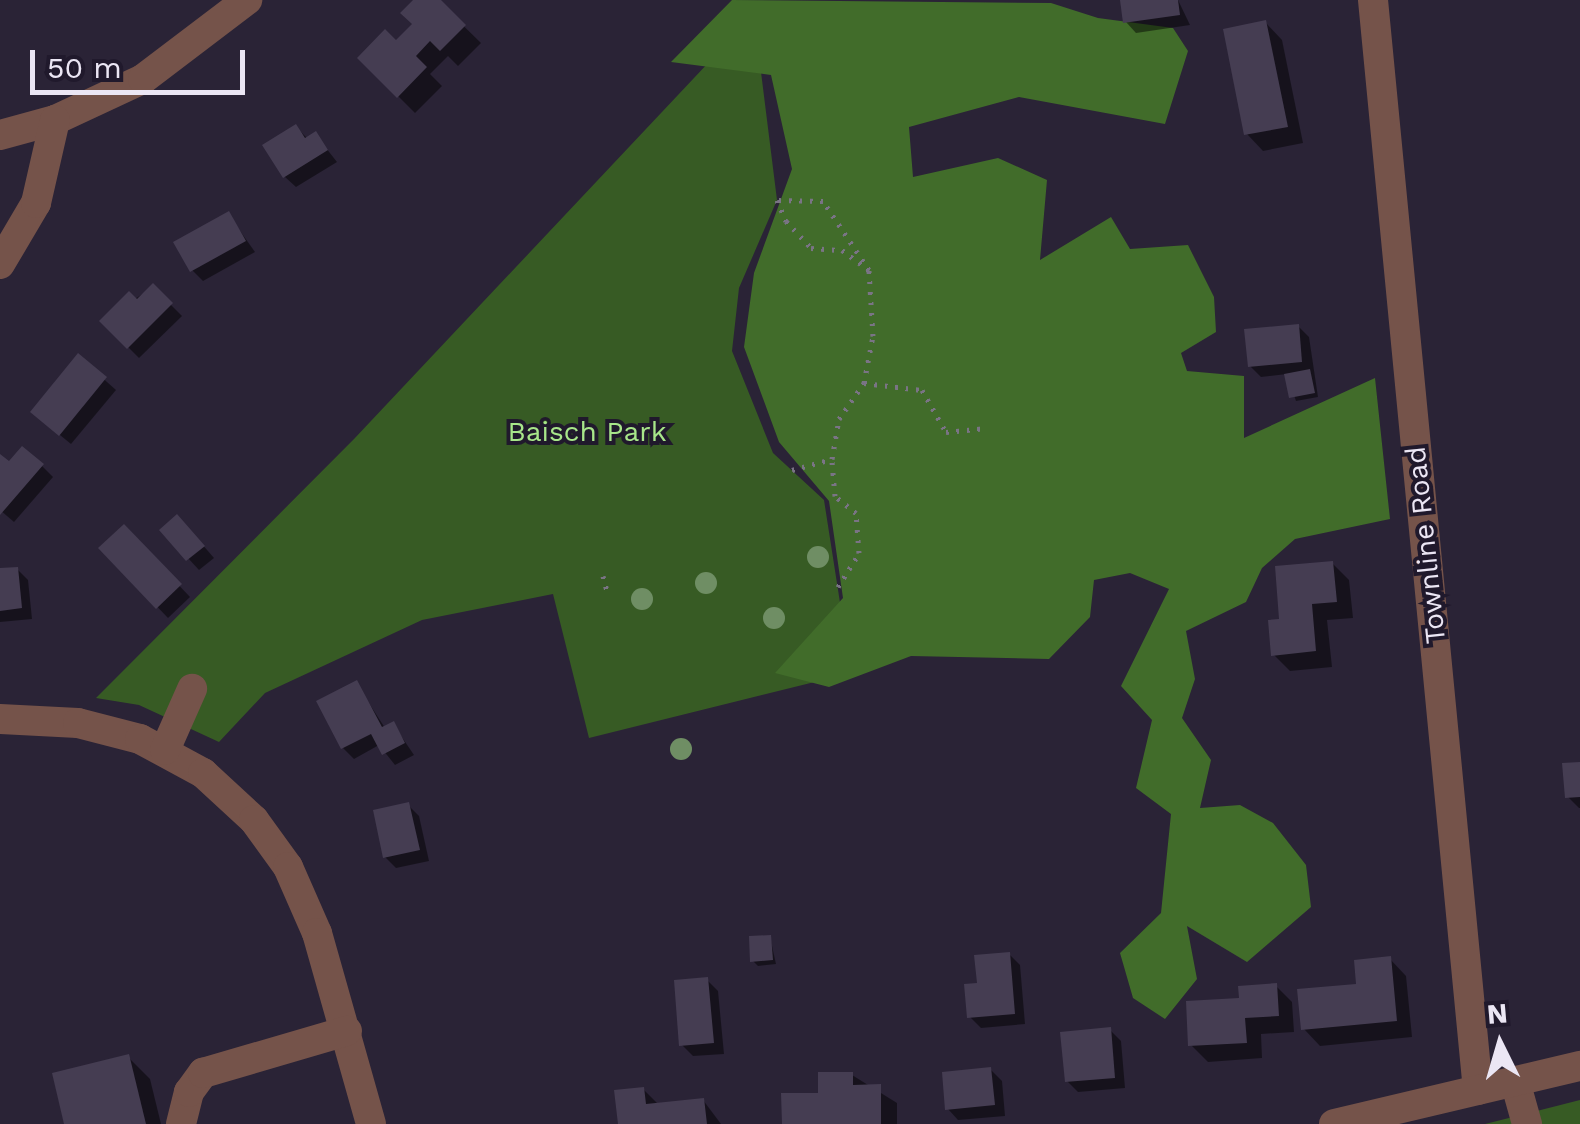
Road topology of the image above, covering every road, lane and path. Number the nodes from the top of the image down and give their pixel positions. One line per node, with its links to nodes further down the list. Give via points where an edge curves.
1 (247, 0): 3 (street, via 143,79)
2 (1373, 0): 20 (street, Townline Road)
3 (54, 120): 4 (street); 5 (street, via 36,202)
4 (0, 134)
5 (0, 264)
6 (869, 270): 6 (path, via 823,202 778,200 786,221 811,248 842,250); 7 (path, via 873,336)
7 (864, 383): 8 (path, via 922,390 946,432); 9 (path, via 839,419)
8 (987, 428)
9 (832, 459): 10 (path); 12 (path, via 835,496 856,513 859,552)
10 (792, 470)
11 (603, 576): 13 (path)
12 (838, 587)
13 (608, 595)
14 (192, 689): 16 (street)
15 (0, 719): 16 (street, via 78,723)
16 (165, 750): 17 (street, via 226,792 273,844 318,933)
17 (347, 1031): 21 (street, via 204,1073 189,1092); 22 (street)
18 (1580, 1066): 19 (street)
19 (1515, 1081): 20 (street); 24 (street)
20 (1478, 1090): 23 (street)
21 (181, 1124)
22 (371, 1124)
23 (1334, 1124)
24 (1528, 1124)

